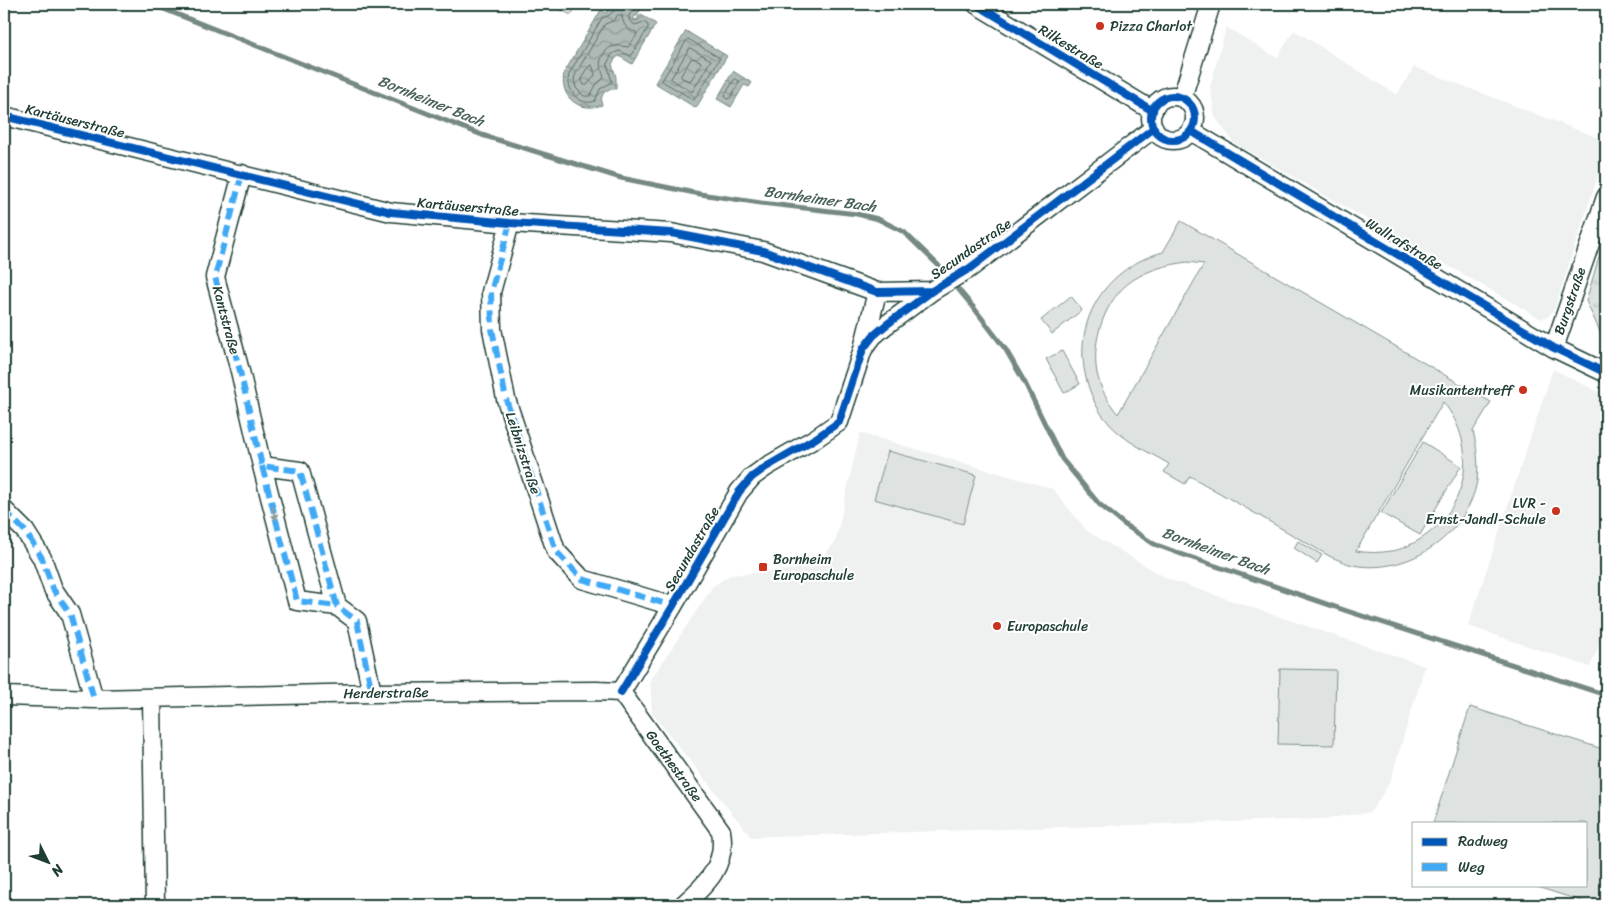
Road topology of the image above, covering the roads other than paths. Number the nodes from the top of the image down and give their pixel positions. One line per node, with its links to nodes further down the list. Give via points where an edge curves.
1 (976, 4): 5 (street, Rilkestraße)
2 (1212, 4): 3 (street)
3 (1182, 98): 5 (street, Secundastraße, via 1175,96 1162,100); 6 (street, via 1194,112)
4 (4, 116): 7 (street, Kartäuserstraße)
5 (1154, 119): 6 (street, via 1158,134 1165,138 1179,139); 10 (street, Secundastraße, via 963,273)
6 (1191, 131): 13 (street, Wallrafstraße)
7 (242, 174): 9 (street, Kartäuserstraße, via 391,212); 15 (street, Kantstraße, via 215,277)
8 (1606, 197): 13 (street, Burgstraße)
9 (510, 223): 11 (street, Kartäuserstraße, via 671,233 763,252); 18 (street, Leibnizstraße, via 491,292 492,329 506,400 556,552 582,579)
10 (934, 291): 11 (street, Kartäuserstraße); 12 (street, Secundastraße, via 886,325)
11 (876, 292): 12 (street, Secundastraße)
12 (863, 348): 18 (street, Secundastraße, via 838,422 752,477 739,492)
13 (1554, 348): 14 (street, Wallrafstraße)
14 (1606, 373)
15 (262, 466): 17 (street, via 300,470); 17 (street, Kantstraße, one-way to 17, via 296,601)
16 (4, 510): 23 (street, via 26,530 42,558 53,589 70,614)
17 (337, 606): 19 (street, via 357,622)
18 (673, 606): 20 (street, Secundastraße)
19 (372, 692): 20 (street, Herderstraße); 22 (street, Herderstraße)
20 (621, 692): 25 (street, Goethestraße, via 721,831 723,842 719,863 705,885)
21 (4, 696): 23 (street, Herderstraße)
22 (152, 698): 23 (street, Herderstraße); 24 (street)
23 (94, 699)
24 (155, 905)
25 (684, 905)

